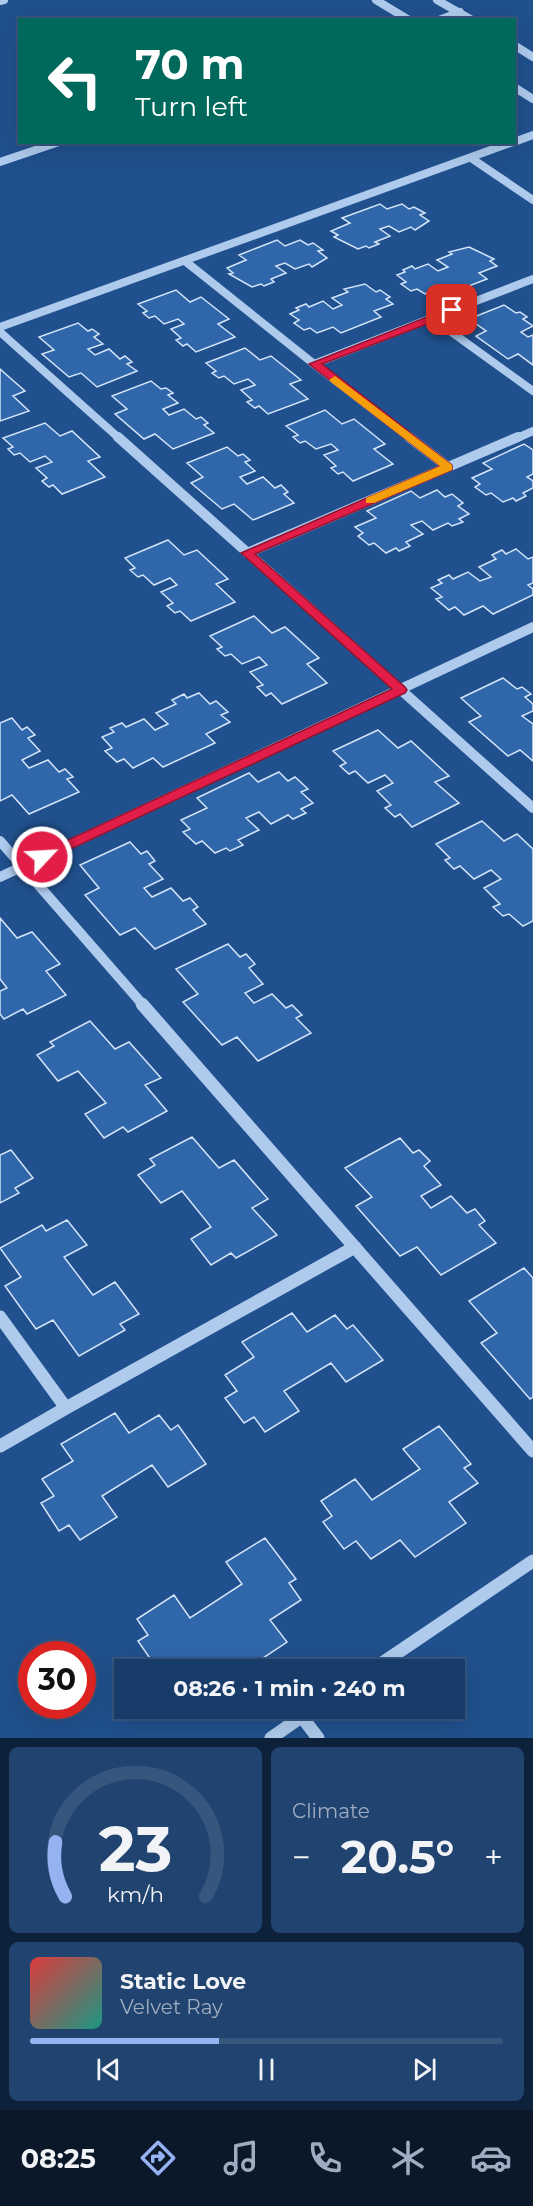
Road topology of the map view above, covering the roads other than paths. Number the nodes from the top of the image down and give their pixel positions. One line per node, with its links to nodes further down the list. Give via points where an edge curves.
1 (376, 0): 4 (street)
2 (437, 0): 3 (street)
3 (460, 12): 5 (street); 6 (street)
4 (406, 18)
5 (444, 18)
6 (469, 18)
7 (516, 46): 8 (street)
8 (533, 57)
9 (516, 88): 10 (street)
10 (533, 99)
11 (533, 135): 12 (street)
12 (516, 141)
13 (53, 144): 16 (street)
14 (509, 144): 15 (street)
15 (471, 158): 17 (street); 18 (street)
16 (0, 162)
17 (533, 200)
18 (185, 261): 21 (street); 23 (street)
19 (533, 279): 20 (street)
20 (432, 318): 23 (street); 24 (street)
21 (0, 327)
22 (0, 332): 27 (street)
23 (314, 364): 26 (street)
24 (533, 391)
25 (533, 431): 26 (street)
26 (448, 467): 27 (street)
27 (247, 553): 29 (street)
28 (533, 627): 29 (street)
29 (401, 690): 30 (street); 32 (street)
30 (533, 808)
31 (0, 841): 32 (street)
32 (22, 867): 33 (street); 34 (street)
33 (0, 877)
34 (355, 1247): 36 (street); 38 (street)
35 (0, 1317): 36 (street)
36 (66, 1408): 37 (street)
37 (0, 1446)
38 (533, 1451)
39 (533, 1561): 40 (street)
40 (388, 1659)
41 (299, 1719): 43 (street)
42 (310, 1719): 44 (street)
43 (271, 1738)
44 (318, 1738)

